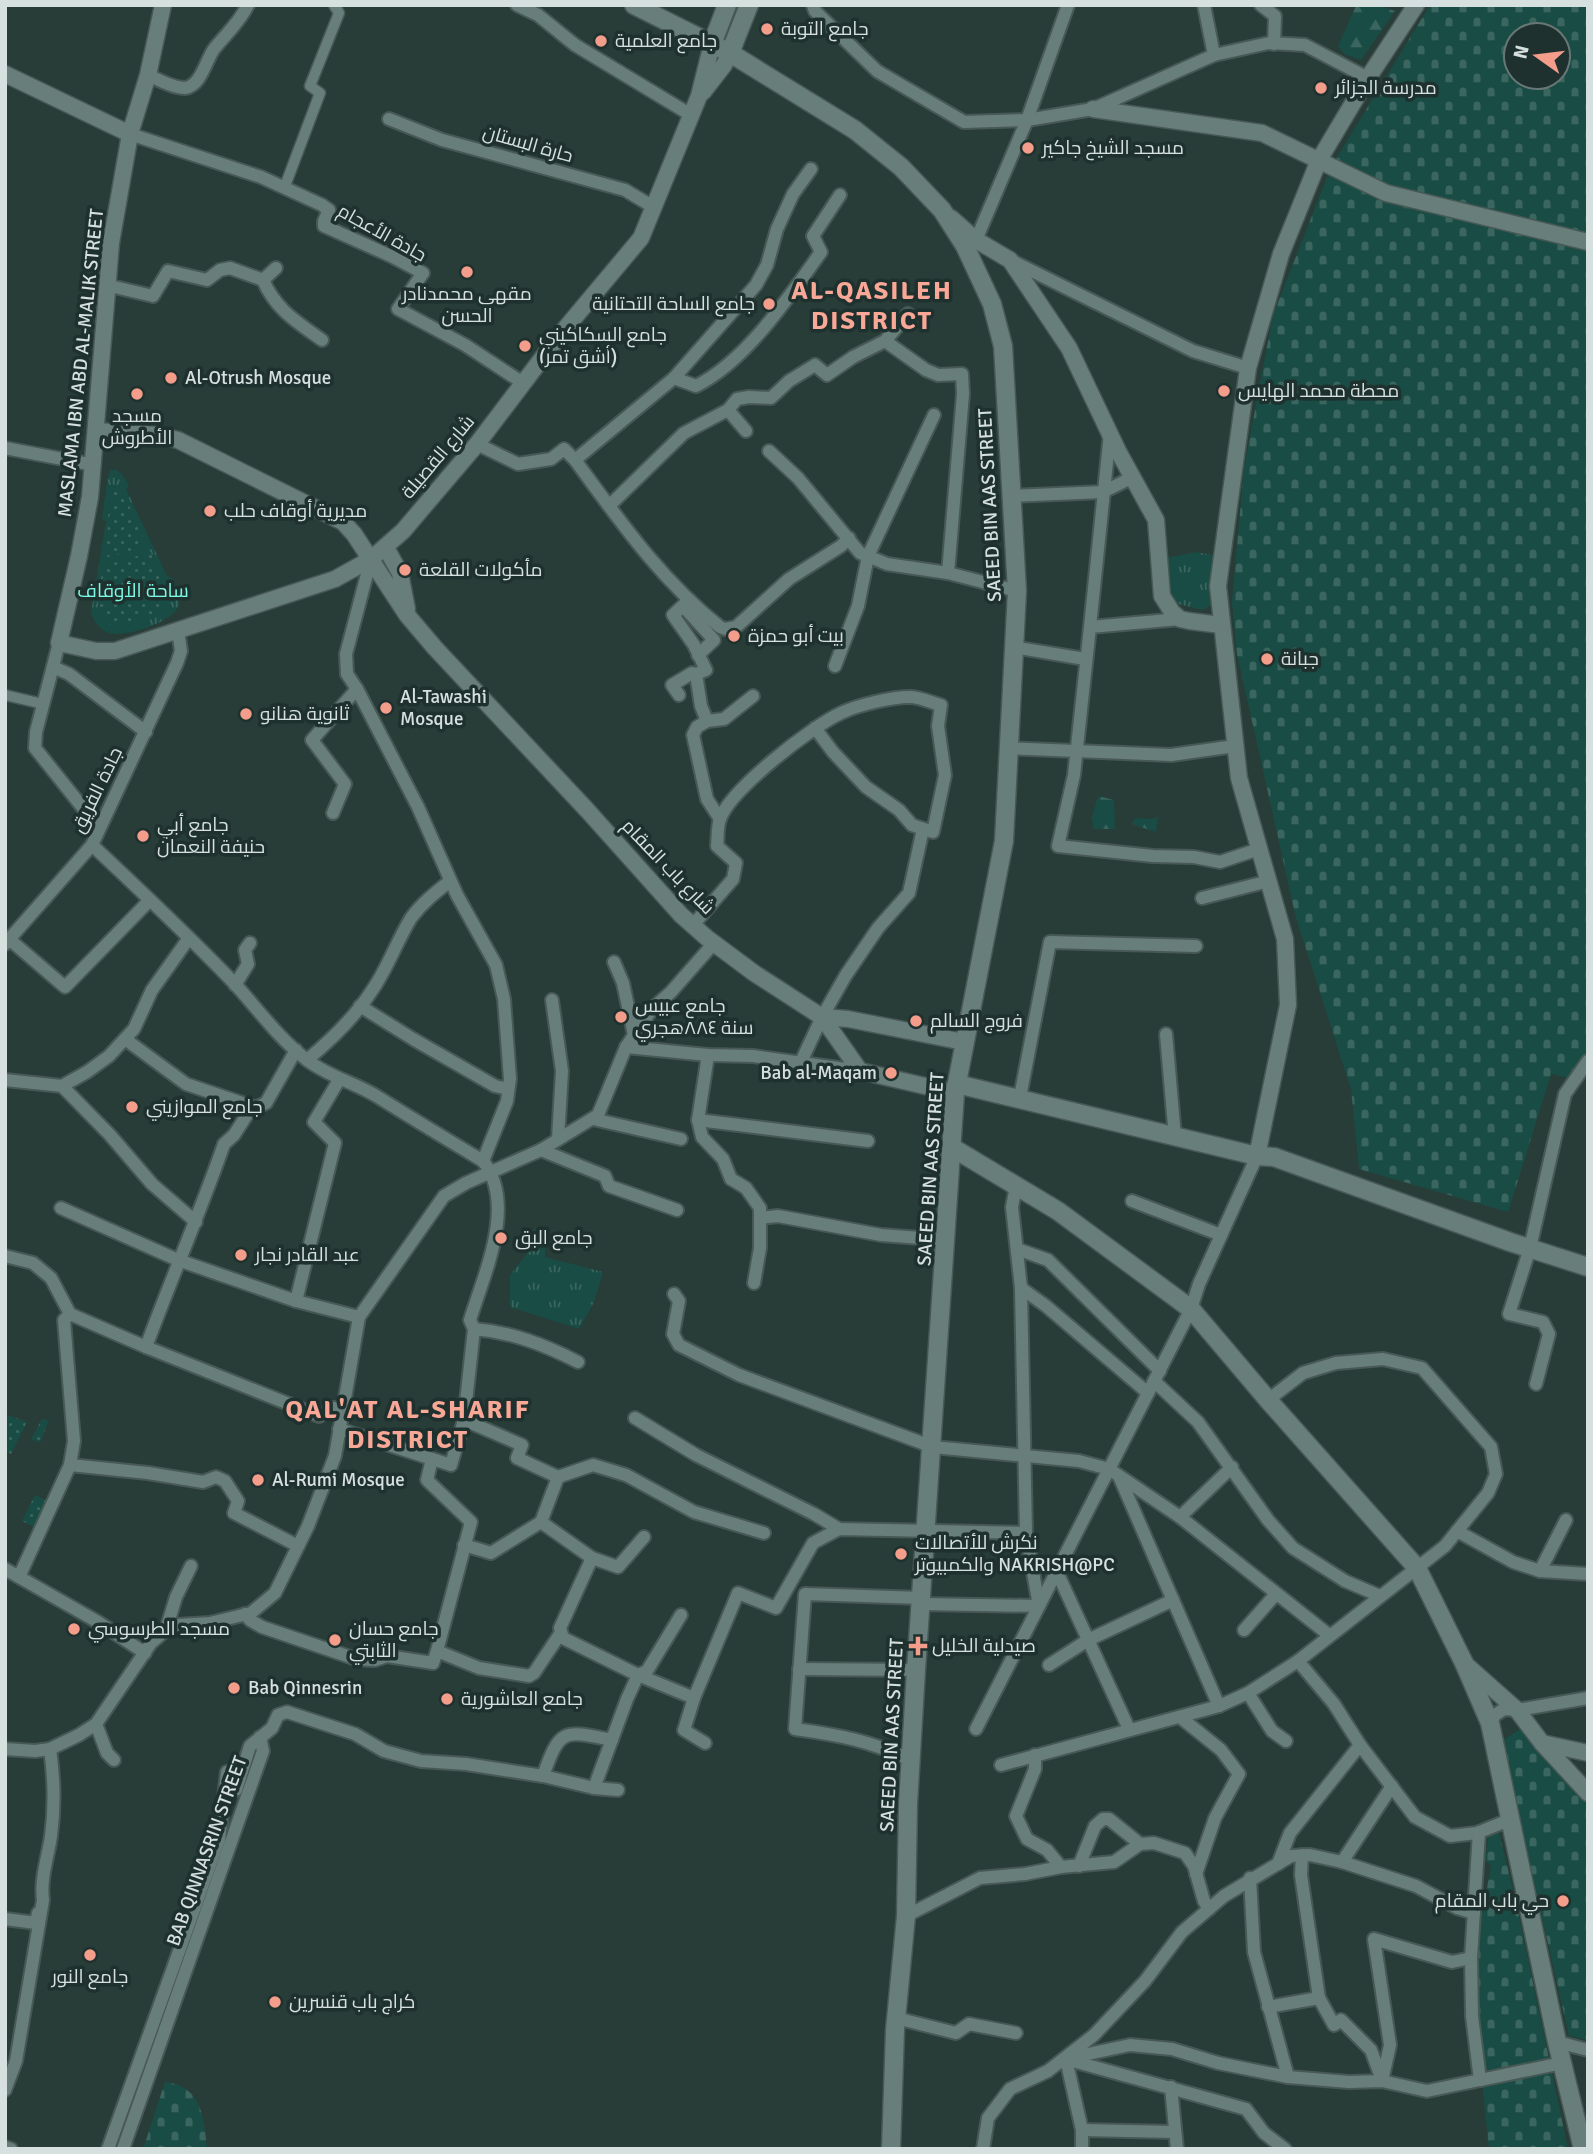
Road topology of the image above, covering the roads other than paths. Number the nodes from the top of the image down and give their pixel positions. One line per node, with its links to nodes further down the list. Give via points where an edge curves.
1 (163, 5): 18 (street, MASLAMA IBN ABD AL-MALIK STREET)
2 (248, 5): 18 (street, via 191,85 169,85)
3 (334, 5): 28 (street, via 339,13 310,86 320,93)
4 (517, 5): 22 (street)
5 (634, 5): 13 (main road, SAEED BIN AAS STREET)
6 (727, 5): 13 (main road)
7 (749, 5): 15 (main road)
8 (813, 5): 24 (street, via 877,71 964,122)
9 (1068, 5): 24 (street)
10 (1204, 5): 16 (street)
11 (1261, 5): 14 (street, via 1275,16)
12 (1416, 5): 19 (street)
13 (712, 44): 15 (main road, SAEED BIN AAS STREET); 20 (street, شارع القصيلة)
14 (1274, 44): 16 (street); 19 (street, via 1305,45)
15 (730, 53): 20 (street, شارع القصيلة); 31 (main road, SAEED BIN AAS STREET, via 855,130 901,167)
16 (1214, 55): 21 (street)
17 (5, 74): 25 (street)
18 (148, 75): 25 (street, MASLAMA IBN ABD AL-MALIK STREET)
19 (1368, 78): 26 (street)
20 (699, 96): 22 (street, شارع القصيلة)
21 (1093, 109): 24 (street); 26 (street, via 1262,132)
22 (691, 115): 30 (street, شارع القصيلة)
23 (390, 120): 30 (street, حارة البستان, via 442,140 625,190)
24 (1027, 120): 32 (street)
25 (130, 134): 28 (street, جادة الأعجام); 37 (street, MASLAMA IBN ABD AL-MALIK STREET)
26 (1319, 160): 33 (street, via 1386,193); 41 (street, via 1281,254)
27 (811, 169): 42 (street, via 776,229 756,285)
28 (285, 186): 43 (street, جادة الأعجام, via 329,210 324,226 423,273 398,309 466,345)
29 (840, 195): 42 (street, via 813,236 821,252 782,308 717,375 696,386)
30 (655, 208): 43 (street, شارع القصيلة, via 641,238)
31 (942, 210): 32 (street); 56 (main road, SAEED BIN AAS STREET, via 976,265 998,325)
32 (976, 240): 34 (street)
33 (1588, 242)
34 (1010, 260): 41 (street, via 1193,351); 48 (street, via 1069,348)
35 (276, 268): 36 (street)
36 (264, 280): 37 (street, via 230,268 207,280 168,271 153,296); 39 (street, via 280,309)
37 (106, 285): 46 (street, MASLAMA IBN ABD AL-MALIK STREET)
38 (908, 314): 40 (street)
39 (322, 340)
40 (885, 341): 44 (street, via 827,375 816,365 771,398 737,399); 62 (street, via 926,370 939,375 962,374)
41 (1248, 368): 67 (street, via 1219,586)
42 (674, 378): 52 (street)
43 (523, 383): 49 (street, شارع القصيلة)
44 (728, 410): 47 (street); 57 (street, via 684,433)
45 (934, 415): 60 (street)
46 (96, 431): 53 (street, MASLAMA IBN ABD AL-MALIK STREET); 61 (street, شارع باب المقام, via 178,440 343,523)
47 (746, 431)
48 (1110, 433): 54 (street); 55 (street)
49 (477, 444): 52 (street, via 518,464 551,459 564,449); 59 (street, شارع القصيلة)
50 (5, 448): 53 (street)
51 (769, 451): 58 (street)
52 (575, 460): 57 (street)
53 (94, 465): 70 (street, MASLAMA IBN ABD AL-MALIK STREET)
54 (1133, 477): 55 (street); 66 (street, via 1156,520 1161,596)
55 (1103, 492): 56 (street); 68 (street)
56 (1012, 496): 63 (main road, SAEED BIN AAS STREET)
57 (609, 506): 64 (street)
58 (849, 538): 60 (street); 64 (street, via 789,579 731,629 720,627)
59 (386, 548): 61 (street, شارع القصيلة); 65 (street, via 404,584)
60 (868, 556): 62 (street, via 887,564); 74 (street, via 858,606)
61 (371, 559): 65 (street, شارع باب المقام); 69 (street, شارع القصيلة, via 335,579); 77 (street, via 346,653 347,674)
62 (948, 573): 63 (street)
63 (1017, 591): 71 (main road, SAEED BIN AAS STREET)
64 (686, 604): 72 (street, via 673,615); 72 (street, via 715,640)
65 (407, 615): 98 (street, شارع باب المقام)
66 (1180, 619): 67 (street); 68 (street)
67 (1221, 625): 85 (street)
68 (1090, 628): 73 (street)
69 (178, 631): 70 (street, شارع القصيلة, via 110,652); 84 (street, جادة الفريق, via 181,650)
70 (59, 643): 75 (street)
71 (1013, 647): 73 (street); 86 (main road, SAEED BIN AAS STREET)
72 (698, 655): 76 (street, via 706,670)
73 (1085, 659): 87 (street)
74 (835, 666)
75 (53, 667): 81 (street); 84 (street)
76 (696, 674): 79 (street, via 672,685); 82 (street)
77 (357, 689): 88 (street, via 312,740 345,784); 94 (street)
78 (5, 695): 81 (street)
79 (679, 695)
80 (753, 696): 82 (street, via 724,719)
81 (43, 704): 90 (street, via 35,748)
82 (707, 721): 89 (street, via 693,735 707,799)
83 (815, 728): 89 (street, via 750,781); 91 (street, via 866,787); 91 (street, via 867,704 911,697 941,705 938,726 945,775 933,832)
84 (146, 732): 90 (street, جادة الفريق)
85 (1235, 746): 87 (street, via 1171,755); 93 (street)
86 (1007, 748): 87 (street); 112 (main road, SAEED BIN AAS STREET, via 1004,841)
87 (1076, 751): 93 (street, via 1058,846 1220,862)
88 (333, 813)
89 (720, 819): 98 (street, via 717,846 736,863 733,879)
90 (101, 824): 92 (street, جادة الفريق)
91 (923, 829): 108 (street, via 909,892 878,928)
92 (92, 845): 97 (street); 100 (street, جادة الفريق)
93 (1259, 849): 95 (street)
94 (450, 881): 107 (street, via 412,917); 124 (street, via 496,965 504,999)
95 (1269, 881): 96 (street); 135 (street, via 1285,939 1288,1005)
96 (1202, 898)
97 (150, 900): 99 (street); 100 (street, via 65,988)
98 (693, 925): 102 (street, شارع باب المقام)
99 (189, 938): 105 (street); 111 (street)
100 (7, 942)
101 (250, 943): 105 (street, via 245,950 248,964)
102 (714, 943): 108 (street, شارع باب المقام); 110 (street)
103 (1196, 946): 125 (street, via 1050,942)
104 (614, 962): 110 (street)
105 (235, 985): 114 (street)
106 (552, 1000): 130 (street, via 562,1071)
107 (360, 1006): 116 (street); 124 (street, via 495,1086)
108 (821, 1017): 112 (street, شارع باب المقام); 118 (street); 119 (street)
109 (1166, 1034): 129 (street)
110 (634, 1035): 113 (street)
111 (125, 1039): 122 (street, via 88,1072); 126 (street, via 186,1084)
112 (964, 1042): 123 (main road, SAEED BIN AAS STREET)
113 (626, 1047): 115 (street); 127 (street)
114 (296, 1050): 116 (street); 126 (street, via 266,1103)
115 (708, 1055): 118 (street); 128 (street)
116 (307, 1060): 121 (street)
117 (1588, 1061): 145 (street, via 1565,1094)
118 (800, 1064): 119 (street)
119 (860, 1071): 123 (street)
120 (5, 1080): 122 (street)
121 (339, 1080): 136 (street, via 377,1096); 153 (street, via 313,1122 335,1143)
122 (62, 1086): 142 (street, via 152,1184)
123 (956, 1088): 125 (main road); 133 (main road, SAEED BIN AAS STREET)
124 (508, 1089): 136 (street)
125 (1020, 1097): 129 (main road)
126 (257, 1108): 142 (street, via 250,1110 224,1144)
127 (593, 1119): 130 (street); 131 (street)
128 (698, 1120): 132 (street); 141 (street, via 702,1137 723,1159 731,1179 746,1188 760,1208)
129 (1175, 1137): 135 (main road)
130 (558, 1139): 134 (street)
131 (681, 1139)
132 (868, 1141)
133 (953, 1148): 137 (main road); 144 (main road, SAEED BIN AAS STREET)
134 (541, 1150): 136 (street); 140 (street, via 605,1176 609,1186)
135 (1256, 1156): 143 (street); 145 (main road, via 1275,1157)
136 (487, 1166): 156 (street, via 444,1196); 157 (street, via 498,1223 470,1320)
137 (1016, 1186): 146 (street, via 1012,1207); 154 (main road, via 1058,1211)
138 (1132, 1201): 143 (street)
139 (61, 1208): 148 (street)
140 (677, 1210)
141 (760, 1218): 144 (street, via 778,1216 881,1235); 150 (street, via 761,1248)
142 (196, 1222): 148 (street)
143 (1221, 1236): 154 (street)
144 (947, 1240): 168 (main road, SAEED BIN AAS STREET)
145 (1530, 1248): 149 (main road); 161 (street, via 1509,1314 1543,1322 1549,1334)
146 (1017, 1249): 151 (street); 160 (street, via 1048,1260)
147 (5, 1256): 155 (street, via 33,1263 51,1278)
148 (178, 1260): 153 (street); 158 (street)
149 (1588, 1267)
150 (754, 1283)
151 (1021, 1288): 162 (street); 169 (street)
152 (674, 1294): 168 (street, via 679,1301 673,1334 683,1348 739,1375)
153 (296, 1301): 156 (street)
154 (1191, 1309): 160 (street); 163 (main road)
155 (70, 1314): 158 (street); 171 (street, via 64,1320 74,1441)
156 (359, 1317): 164 (street)
157 (474, 1329): 159 (street, via 542,1344); 166 (street)
158 (146, 1347): 164 (street, via 319,1416 333,1408)
159 (578, 1363)
160 (1157, 1376): 162 (street); 172 (street)
161 (1536, 1384)
162 (1148, 1393): 173 (street)
163 (1268, 1400): 180 (street, via 1303,1373 1336,1363 1383,1359 1422,1368 1491,1447 1496,1475 1488,1493); 188 (main road)
164 (342, 1409): 167 (street)
165 (635, 1418): 178 (street)
166 (464, 1420): 170 (street, via 451,1465); 174 (street, via 523,1445 517,1458)
167 (339, 1429): 170 (street); 185 (street, via 335,1456)
168 (933, 1447): 169 (street); 179 (main road, SAEED BIN AAS STREET)
169 (1026, 1454): 173 (street, via 1079,1461); 182 (street)
170 (432, 1459): 184 (street, via 427,1480 471,1522)
171 (70, 1465): 185 (street, via 203,1482 216,1477 225,1481 238,1501 234,1513); 193 (street)
172 (1232, 1466): 175 (street); 195 (street, via 1293,1548)
173 (1114, 1472): 175 (street); 191 (street); 196 (street)
174 (558, 1478): 177 (street); 181 (street, via 593,1465 626,1475 694,1512)
175 (1180, 1517): 194 (street)
176 (1566, 1520): 190 (street)
177 (541, 1522): 184 (street, via 491,1553); 186 (street)
178 (839, 1530): 179 (street); 215 (street, via 813,1542 776,1608 738,1593)
179 (926, 1530): 182 (street); 197 (main road, SAEED BIN AAS STREET)
180 (1457, 1531): 188 (street); 190 (street, via 1513,1562)
181 (764, 1533)
182 (1027, 1534): 198 (street)
183 (644, 1537): 186 (street, via 618,1567)
184 (464, 1545): 206 (street)
185 (299, 1546): 199 (street, via 275,1593)
186 (592, 1558): 203 (street)
187 (191, 1566): 201 (street)
188 (1417, 1568): 195 (street); 209 (main road)
189 (5, 1569): 193 (street)
190 (1540, 1571): 192 (street)
191 (1057, 1572): 198 (street); 205 (street)
192 (1588, 1574)
193 (19, 1577): 207 (street)
194 (1276, 1594): 202 (street); 204 (street)
195 (1380, 1596): 204 (street)
196 (1173, 1600): 205 (street); 217 (street)
197 (921, 1601): 198 (street); 211 (street, via 805,1594); 212 (main road, SAEED BIN AAS STREET)
198 (1039, 1606): 222 (street)
199 (245, 1614): 201 (street); 206 (street, via 262,1627 356,1659 387,1656 433,1662)
200 (681, 1615): 213 (street, via 647,1671)
201 (166, 1630): 207 (street)
202 (1244, 1630)
203 (560, 1634): 206 (street, via 529,1675 479,1668); 213 (street)
204 (1329, 1635): 208 (street)
205 (1088, 1640): 210 (street); 223 (street)
206 (437, 1651)
207 (145, 1653): 221 (street)
208 (1298, 1661): 214 (street); 229 (street, via 1334,1703)
209 (1464, 1663): 218 (street); 220 (main road)
210 (1049, 1665)
211 (799, 1669): 212 (street); 235 (street, via 795,1728 881,1746)
212 (916, 1670): 235 (main road, SAEED BIN AAS STREET)
213 (638, 1675): 215 (street); 225 (street)
214 (1248, 1693): 217 (street); 226 (street, via 1272,1731)
215 (694, 1698): 228 (street, via 684,1731)
216 (1588, 1698): 218 (street)
217 (1219, 1706): 219 (street)
218 (1517, 1710): 220 (street, via 1504,1709); 227 (street)
219 (1180, 1717): 223 (street); 250 (street, via 1221,1750 1239,1774 1215,1818)
220 (1490, 1723): 242 (main road)
221 (96, 1724): 231 (street); 234 (street)
222 (976, 1729)
223 (1129, 1729): 233 (street)
224 (260, 1737): 237 (street, via 272,1728 278,1715 287,1712 421,1761); 275 (street, BAB QINNASRIN STREET, via 250,1746 236,1790 227,1772 219,1840); 276 (street, BAB QINNASRIN STREET, via 261,1758)
225 (612, 1740): 237 (street, via 565,1735 554,1745); 239 (street)
226 (1286, 1741)
227 (1542, 1742): 232 (street); 241 (street)
228 (705, 1743)
229 (1360, 1745): 238 (street); 247 (street, via 1290,1833)
230 (5, 1749): 231 (street)
231 (50, 1749): 252 (street, via 53,1809)
232 (1588, 1753)
233 (1035, 1755): 236 (street); 249 (street, via 1035,1769 1016,1816 1027,1839 1047,1850)
234 (114, 1760)
235 (911, 1760): 255 (main road, SAEED BIN AAS STREET)
236 (1001, 1765)
237 (543, 1776): 239 (street)
238 (1392, 1786): 243 (street, via 1415,1817 1450,1836); 246 (street)
239 (594, 1788): 240 (street)
240 (618, 1790)
241 (1588, 1793)
242 (1509, 1820): 243 (street); 262 (main road)
243 (1479, 1832): 254 (street)
244 (1140, 1844): 248 (street, via 1114,1862); 248 (street, via 1110,1819 1103,1819 1095,1826); 250 (street, via 1154,1843 1185,1853)
245 (1301, 1855): 246 (street); 247 (street); 258 (street)
246 (1342, 1862): 254 (street, via 1416,1886)
247 (1278, 1864): 251 (street)
248 (1079, 1866): 249 (street)
249 (1062, 1867): 255 (street, via 981,1878)
250 (1196, 1874): 253 (street)
251 (1250, 1878): 253 (street); 259 (street, via 1254,1952)
252 (41, 1889): 256 (street, via 36,1923); 270 (street, via 34,1963 16,2061)
253 (1209, 1909): 264 (street, via 1182,1932 1145,1982)
254 (1474, 1913): 257 (street)
255 (906, 1916): 260 (main road, SAEED BIN AAS STREET)
256 (5, 1920)
257 (1471, 1958): 267 (street); 268 (street, via 1452,1962 1374,1939 1390,2045)
258 (1320, 1998): 259 (street); 268 (street, via 1334,2025 1341,2020 1371,2050)
259 (1268, 2007): 266 (street)
260 (895, 2018): 261 (street, via 956,2033 969,2024); 277 (main road, SAEED BIN AAS STREET)
261 (1016, 2034)
262 (1557, 2042): 263 (street); 265 (main road)
263 (1588, 2050)
264 (1066, 2059): 266 (street, via 1130,2045 1172,2049); 269 (street); 271 (street); 278 (street, via 1010,2089 988,2118)
265 (1562, 2063): 267 (street); 282 (main road)
266 (1288, 2077): 268 (street)
267 (1480, 2080): 268 (street, via 1427,2091)
268 (1382, 2081)
269 (1171, 2087): 272 (street); 281 (street, via 1246,2109 1264,2133)
270 (5, 2090)
271 (1082, 2130): 272 (street); 279 (street)
272 (1174, 2132): 280 (street)
273 (5, 2147): 274 (street)
274 (11, 2149)
275 (108, 2149)
276 (123, 2149)
277 (891, 2149)
278 (983, 2149)
279 (1082, 2149)
280 (1177, 2149)
281 (1285, 2149)
282 (1583, 2149)

